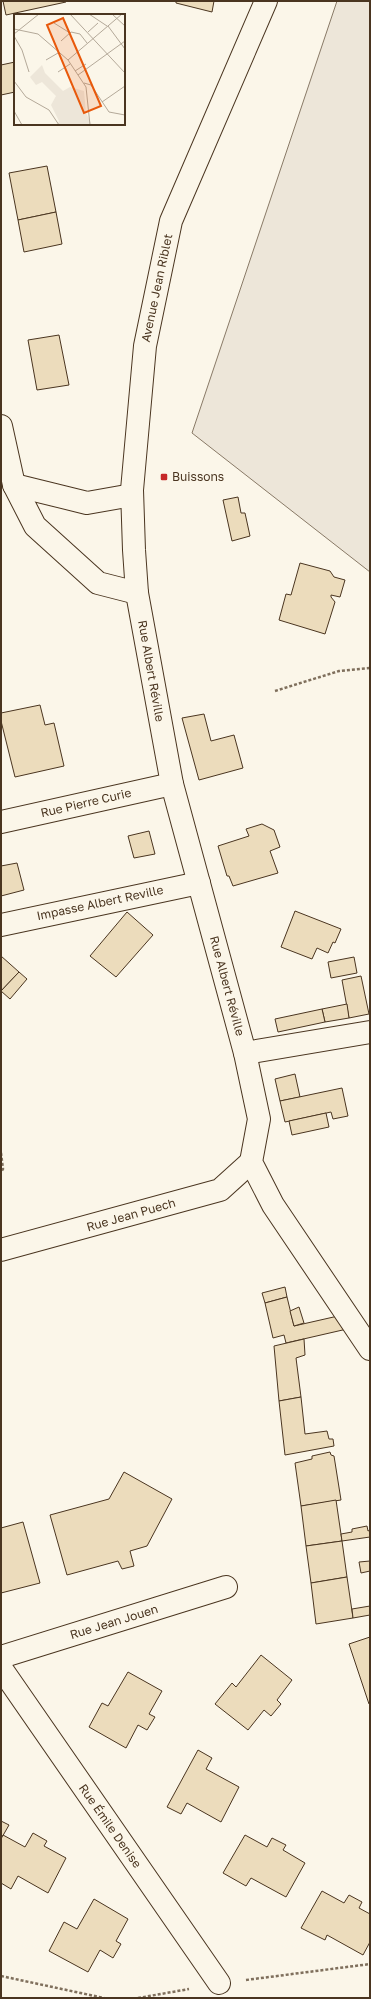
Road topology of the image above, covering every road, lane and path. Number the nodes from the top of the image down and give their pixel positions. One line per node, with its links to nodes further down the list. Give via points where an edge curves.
1 (266, 1): 4 (street, Avenue Jean Riblet, via 171,221 145,346)
2 (1, 426): 3 (street)
3 (14, 485): 4 (street, via 87,503); 5 (street, via 35,526 98,583)
4 (132, 495): 5 (street, Avenue Jean Riblet)
5 (137, 593): 8 (street, Rue Albert Réville)
6 (370, 668): 7 (path, via 339,671)
7 (275, 691)
8 (172, 784): 9 (street, Rue Pierre Curie); 10 (street, Rue Albert Réville)
9 (1, 822)
10 (199, 882): 11 (street, Impasse Albert Reville); 13 (street, Rue Albert Réville)
11 (1, 925)
12 (370, 1032): 13 (street)
13 (245, 1053): 15 (street, Rue Albert Réville, via 259,1119)
14 (1, 1153): 16 (path)
15 (251, 1162): 17 (street, Rue Jean Puech, via 220,1190); 18 (street, via 274,1206)
16 (1, 1172)
17 (1, 1250)
18 (370, 1349)
19 (226, 1587): 20 (street, Rue Jean Jouen)
20 (1, 1657)
21 (1, 1668): 24 (street, Rue Émile Denise)
22 (370, 1964): 24 (path)
23 (1, 1976): 25 (path)
24 (219, 1983): 26 (path)
25 (104, 1998)
26 (138, 1998)

